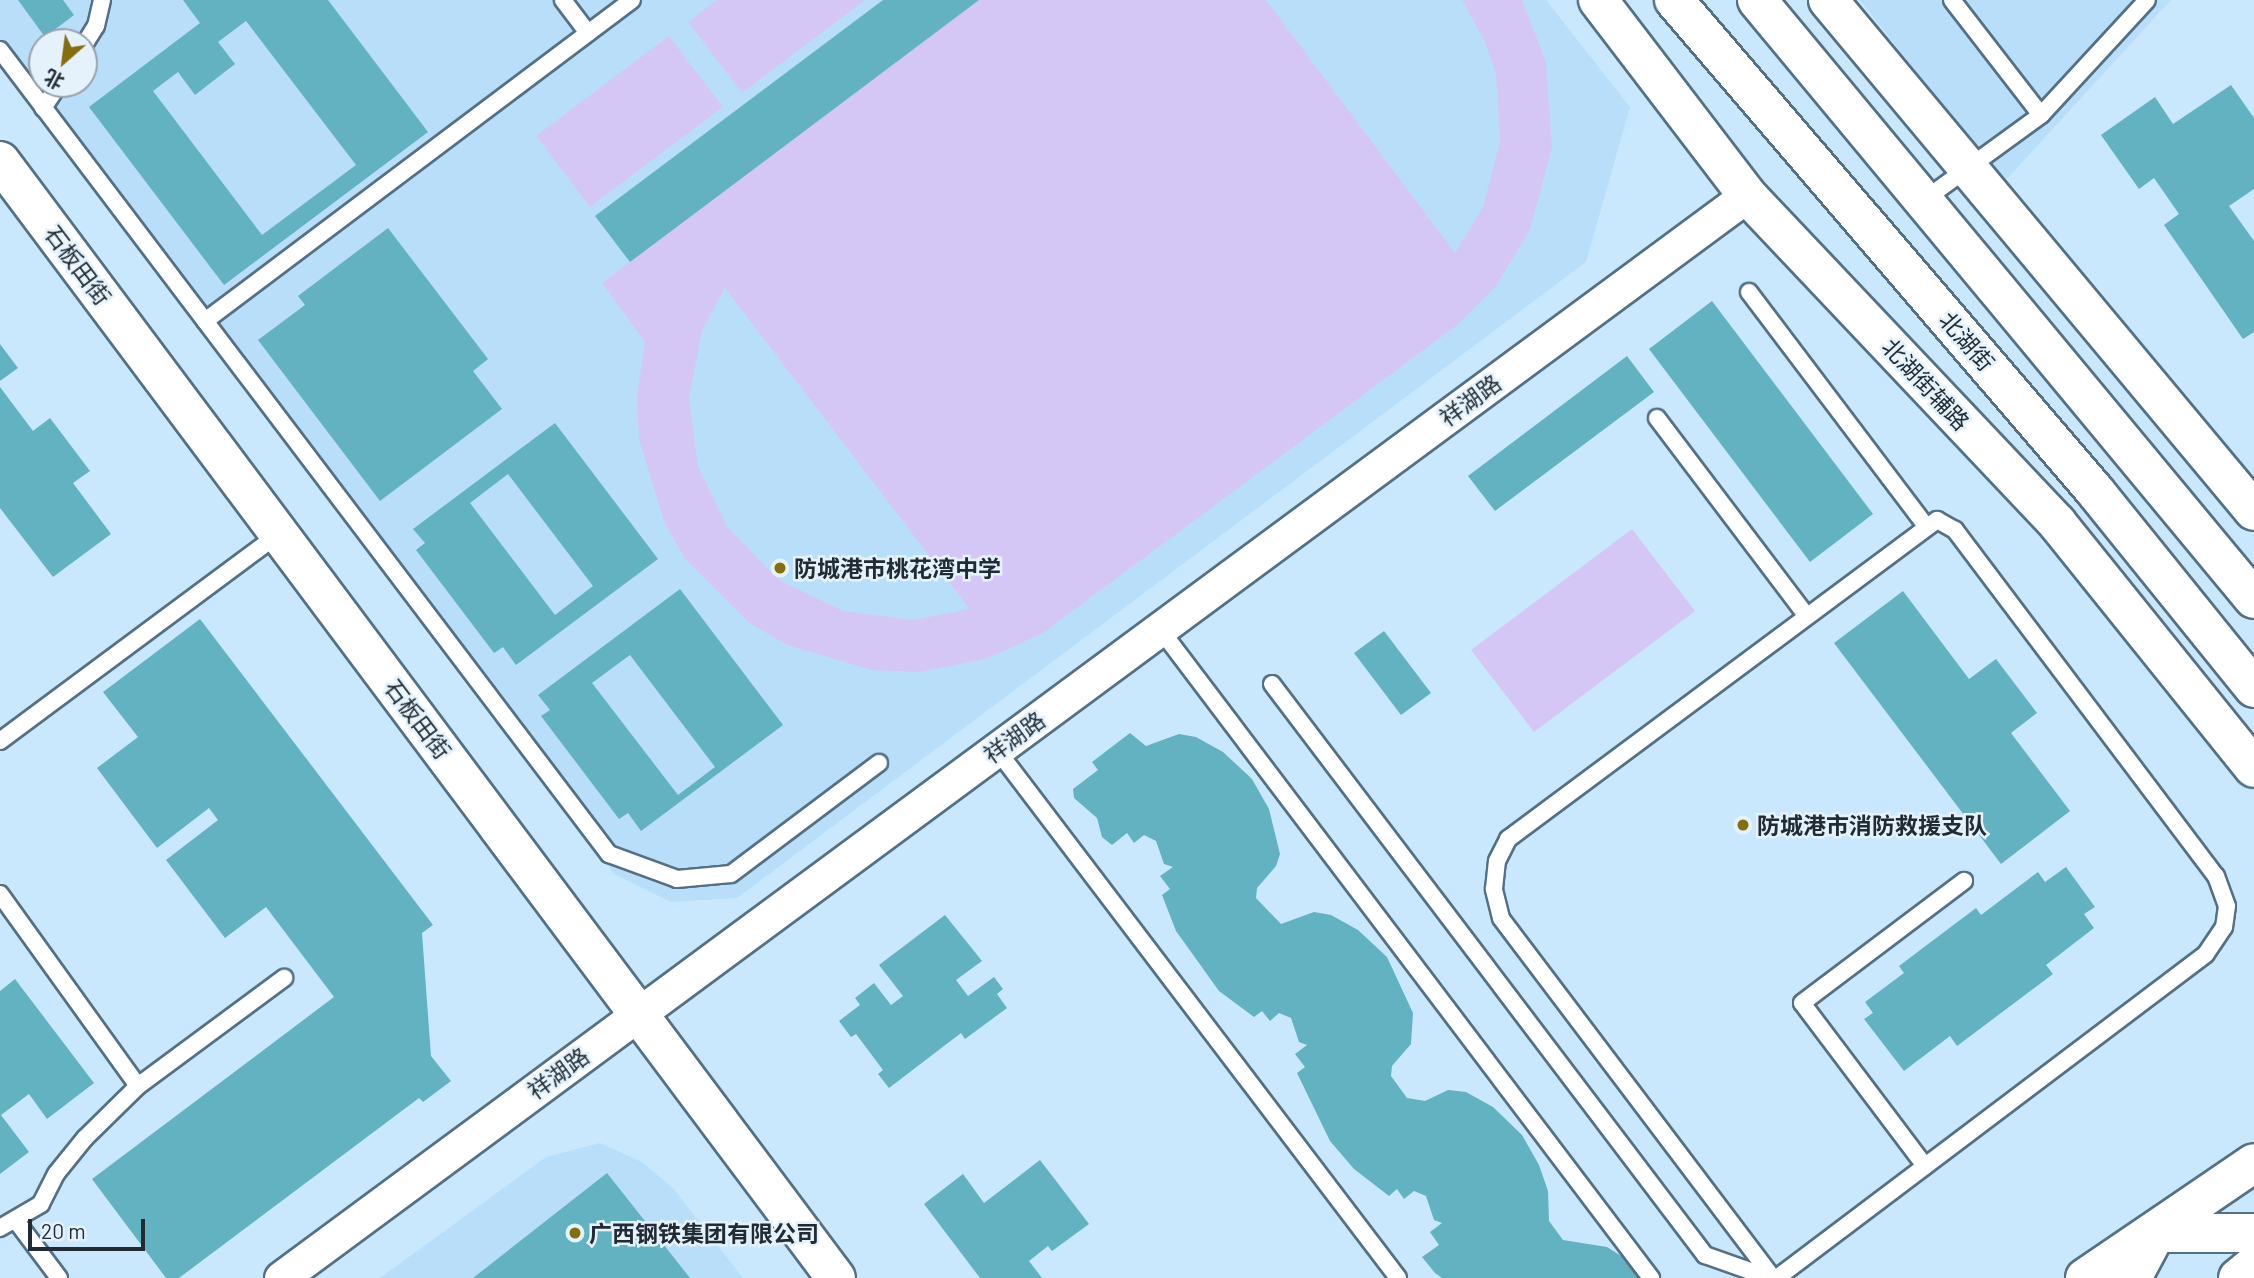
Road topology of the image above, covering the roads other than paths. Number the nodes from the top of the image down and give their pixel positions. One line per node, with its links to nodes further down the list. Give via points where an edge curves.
1 (102, 0): 10 (lane)
2 (563, 0): 11 (lane)
3 (632, 0): 11 (lane)
4 (1598, 0): 18 (main road, 北湖街辅路)
5 (1674, 0): 23 (main road, 北湖街)
6 (1757, 0): 19 (main road)
7 (1828, 0): 17 (main road)
8 (1952, 0): 15 (lane)
9 (2147, 0): 15 (lane)
10 (95, 28)
11 (588, 33): 21 (lane)
12 (0, 50): 14 (lane)
13 (50, 98): 14 (lane)
14 (43, 108): 21 (lane)
15 (2041, 115): 17 (lane)
16 (0, 161): 27 (main road, 石板田街)
17 (1969, 167): 19 (lane); 24 (main road)
18 (1747, 195): 25 (main road, 北湖街辅路); 30 (street, 祥湖路)
19 (1924, 200): 28 (main road)
20 (1749, 292): 26 (lane)
21 (205, 321): 35 (lane, via 609,854 677,878 731,874)
22 (1657, 418): 29 (lane)
23 (2095, 491): 25 (main road); 32 (main road, 北湖街)
24 (2254, 511)
25 (2057, 523): 36 (main road, 北湖街辅路)
26 (1925, 525): 29 (lane); 43 (lane, via 1937,520 1955,530 2216,876 2227,906 2224,927 2206,954)
27 (279, 534): 33 (lane); 40 (main road, 石板田街)
28 (2254, 599)
29 (1806, 615): 54 (lane, via 1508,839 1497,861 1494,889 1501,918)
30 (1160, 629): 34 (street, 祥湖路); 53 (lane)
31 (1272, 684): 54 (lane, via 1705,1255)
32 (2254, 688)
33 (0, 741)
34 (997, 750): 40 (street, 祥湖路); 52 (lane)
35 (879, 763)
36 (2254, 768)
37 (1964, 881): 43 (lane, via 1802,1003)
38 (0, 894): 41 (lane)
39 (284, 978): 41 (lane)
40 (638, 1014): 50 (street, 祥湖路); 51 (main road, 石板田街)
41 (138, 1086): 44 (lane, via 85,1138 56,1174 41,1204)
42 (2254, 1163): 46 (main road)
43 (1926, 1166): 54 (lane)
44 (17, 1222): 45 (lane); 49 (lane)
45 (0, 1228)
46 (2156, 1233): 47 (main road); 55 (main road); 56 (main road)
47 (2254, 1233)
48 (2254, 1265): 57 (main road)
49 (59, 1278)
50 (281, 1278)
51 (836, 1278)
52 (1398, 1278)
53 (1651, 1278)
54 (1773, 1278)
55 (2085, 1278)
56 (2132, 1278)
57 (2238, 1278)

